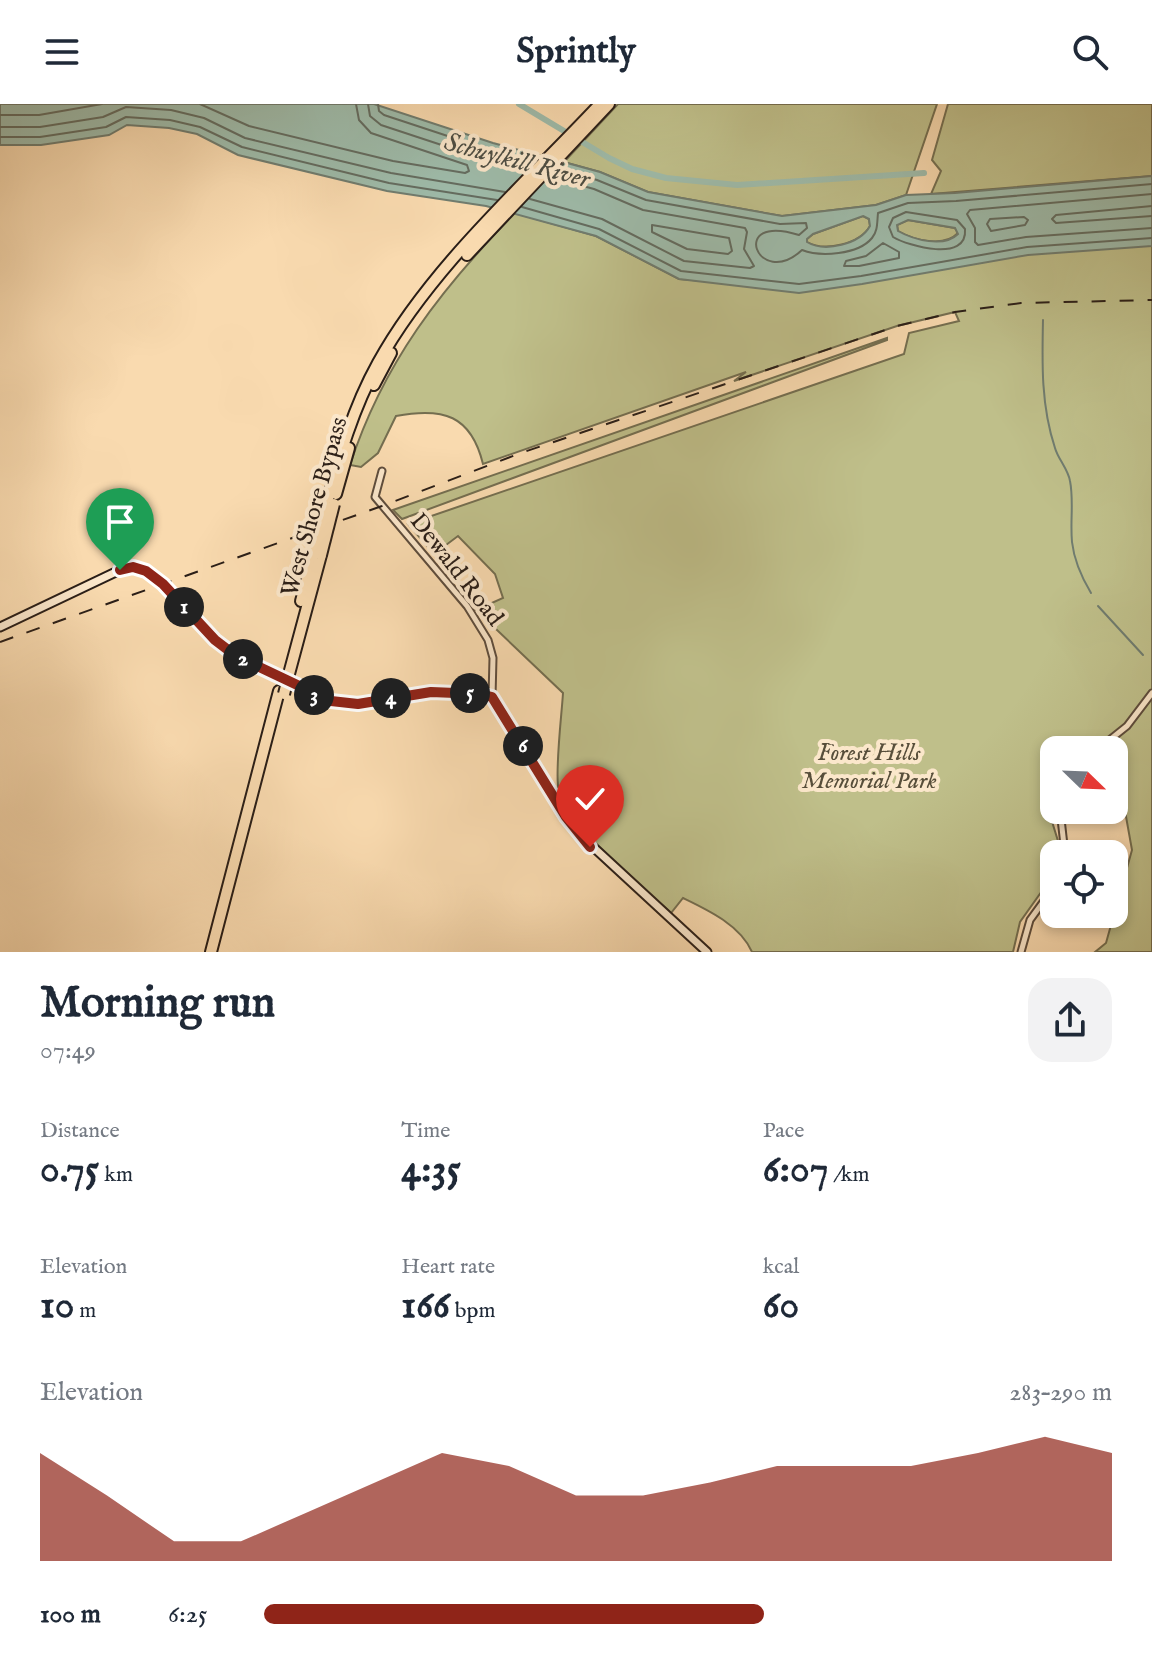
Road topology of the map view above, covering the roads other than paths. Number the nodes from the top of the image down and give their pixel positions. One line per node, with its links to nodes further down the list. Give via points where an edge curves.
1 (590, 104): 4 (highway)
2 (600, 104): 4 (highway, West Shore Bypass)
3 (609, 104): 4 (highway, West Shore Bypass)
4 (577, 130): 5 (highway, West Shore Bypass); 5 (highway, West Shore Bypass)
5 (474, 242): 8 (highway, West Shore Bypass, bridge, via 389,357 357,424 330,505)
6 (382, 471): 10 (street, Dewald Road, via 375,497 467,606 491,646)
7 (0, 627): 10 (street, via 133,567 163,584 236,656 331,701 358,704 431,692)
8 (282, 692): 13 (highway, West Shore Bypass); 14 (highway, West Shore Bypass)
9 (1152, 693): 11 (street)
10 (492, 697): 15 (street, via 578,833)
11 (1114, 736)
12 (1040, 906): 16 (street)
13 (211, 952)
14 (218, 952)
15 (707, 952)
16 (1021, 952)

